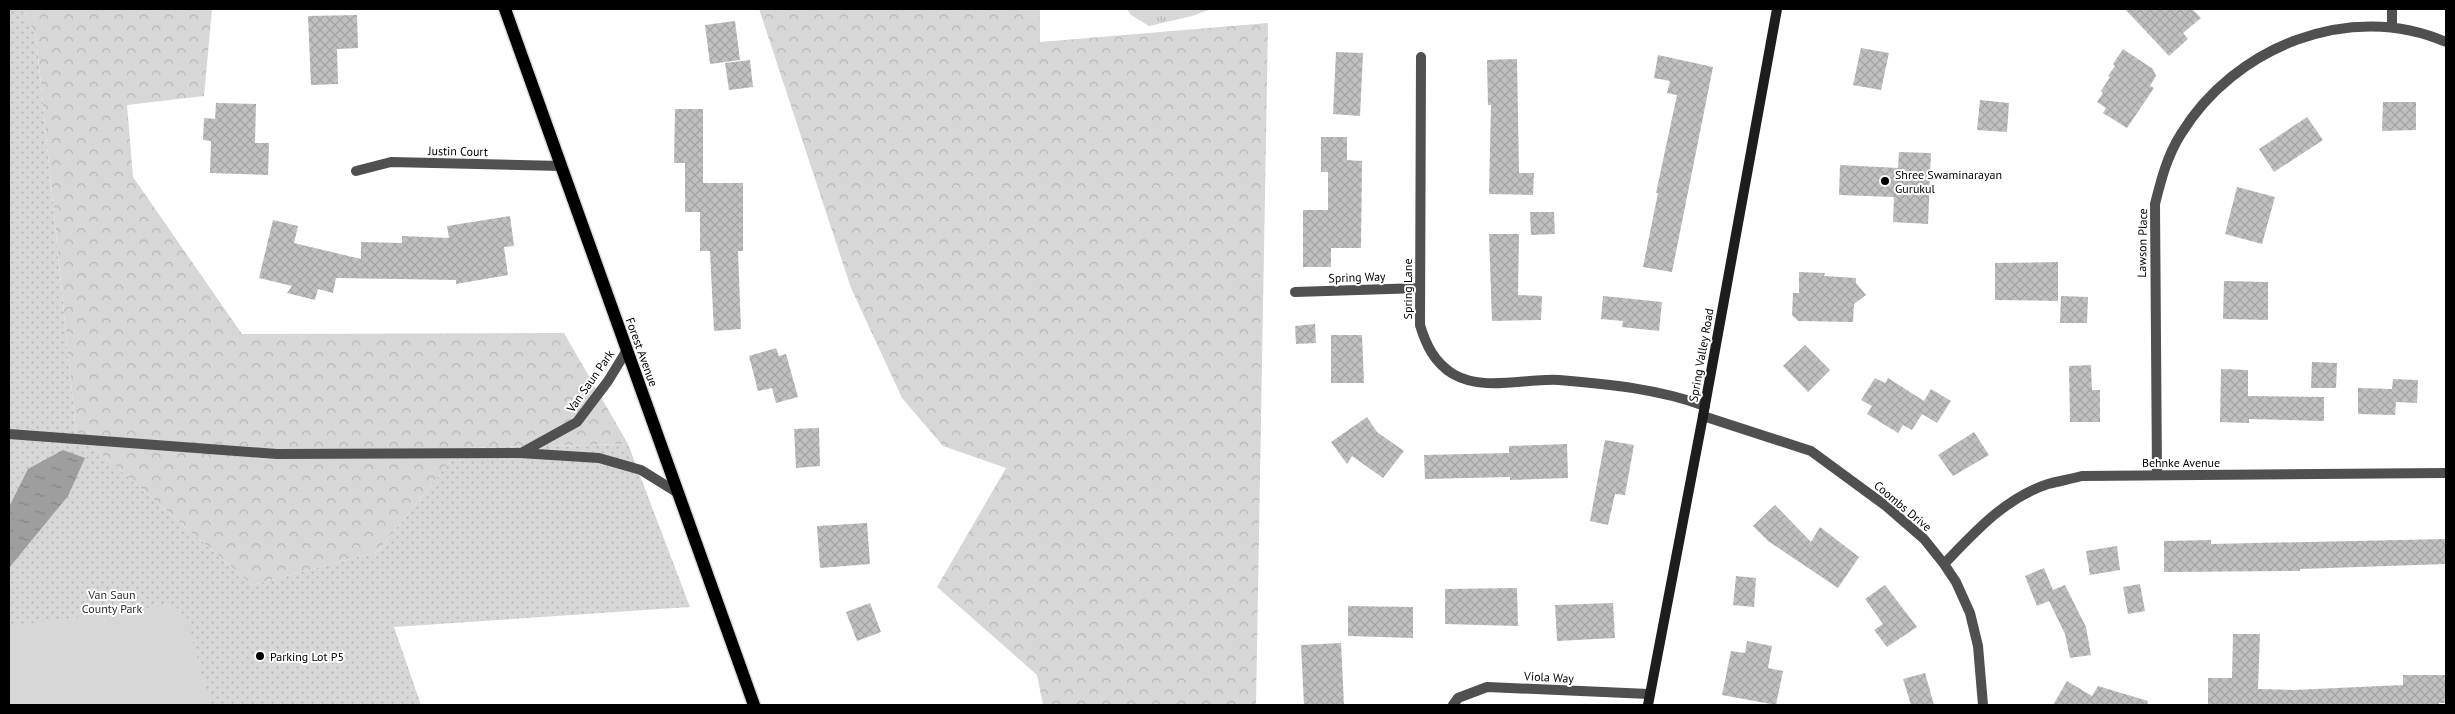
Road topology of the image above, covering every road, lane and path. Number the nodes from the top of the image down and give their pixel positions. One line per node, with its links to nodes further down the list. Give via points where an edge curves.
1 (505, 9): 7 (main road, Forest Avenue)
2 (1777, 9): 12 (street, Spring Valley Road)
3 (2392, 9): 4 (street)
4 (2392, 26): 5 (street, Lawson Place); 16 (street, Lawson Place, via 2356,25 2321,30 2266,52 2225,80 2180,134 2164,169 2155,204)
5 (2446, 42)
6 (1420, 57): 9 (street, Spring Lane)
7 (561, 166): 8 (street, Justin Court, via 390,162); 11 (main road, Forest Avenue)
8 (356, 171)
9 (1420, 288): 10 (street, Spring Way); 12 (street, Spring Lane, via 1420,325 1426,345 1438,362 1454,374 1487,383 1557,380 1632,388 1677,396)
10 (1295, 292)
11 (627, 350): 14 (street, Van Saun Park, via 577,422); 17 (main road, Forest Avenue)
12 (1704, 411): 18 (street, Coombs Drive, via 1811,451 1886,506 1924,539); 19 (street, Spring Valley Road)
13 (9, 434): 14 (street, Van Saun Park, via 247,453)
14 (520, 454): 17 (street, Van Saun Park, via 599,458 641,470)
15 (2446, 473): 16 (street, Behnke Avenue)
16 (2157, 475): 18 (street, Behnke Avenue, via 2082,476 2048,484 2020,496 1991,516)
17 (678, 493): 20 (main road, Forest Avenue)
18 (1944, 564): 23 (street, Coombs Drive, via 1970,613 1978,646)
19 (1649, 694): 21 (street, Viola Way, via 1487,687 1458,698); 22 (street, Spring Valley Road)
20 (754, 705)
21 (1453, 705)
22 (1648, 705)
23 (1982, 705)

